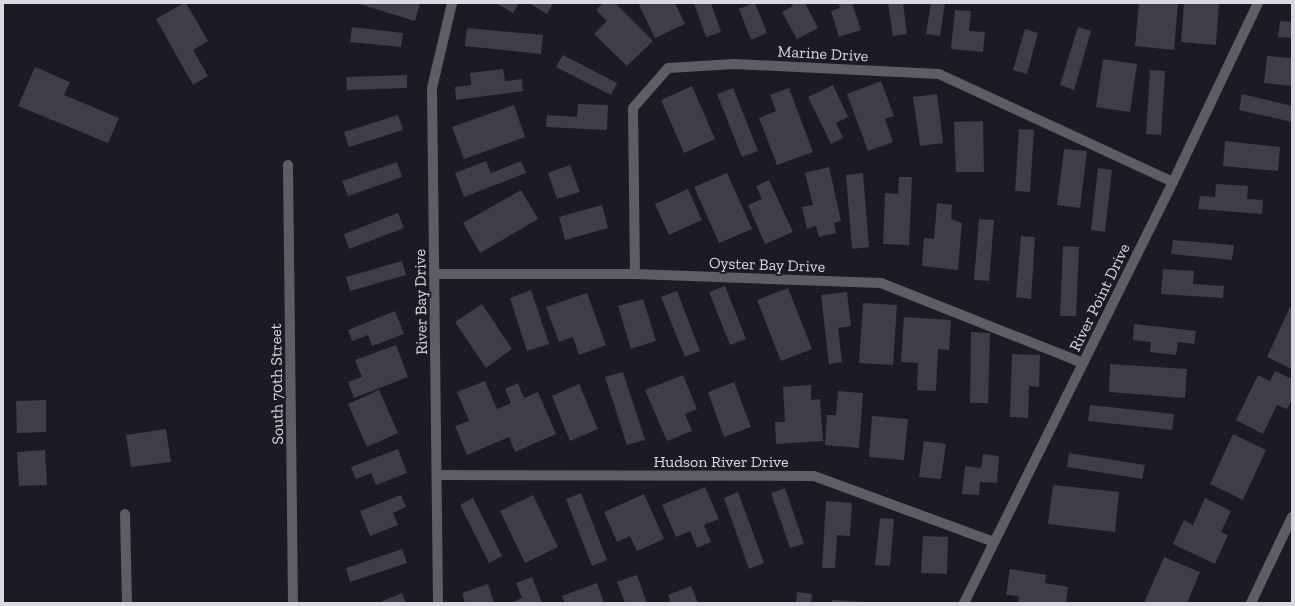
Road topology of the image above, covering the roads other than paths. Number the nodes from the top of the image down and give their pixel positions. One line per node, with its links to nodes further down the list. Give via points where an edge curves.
1 (452, 3): 5 (street, River Bay Drive, via 432,88)
2 (1258, 3): 4 (street, River Point Drive)
3 (288, 165): 13 (street, South 70th Street)
4 (1173, 182): 6 (street, Marine Drive, via 939,74 734,64 668,68 633,108); 7 (street, River Point Drive)
5 (434, 274): 6 (street, Oyster Bay Drive); 8 (street, River Bay Drive)
6 (635, 274): 7 (street, Oyster Bay Drive, via 881,283)
7 (1083, 363): 11 (street, River Point Drive)
8 (437, 475): 11 (street, Hudson River Drive, via 814,476); 14 (street, River Bay Drive)
9 (125, 514): 12 (street)
10 (1292, 517): 16 (street)
11 (994, 542): 15 (street, River Point Drive)
12 (127, 603)
13 (293, 603)
14 (438, 603)
15 (964, 603)
16 (1251, 603)

